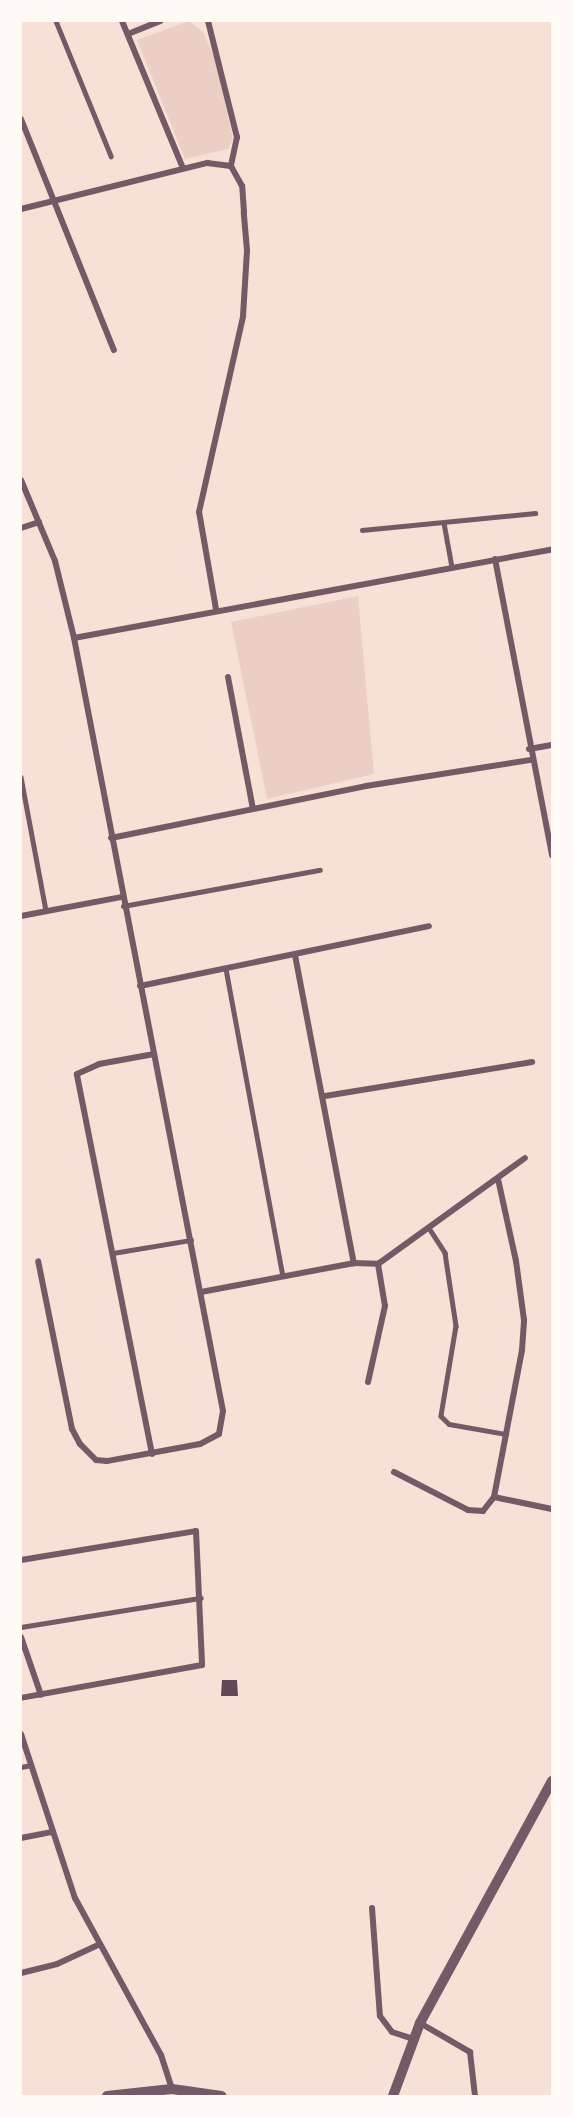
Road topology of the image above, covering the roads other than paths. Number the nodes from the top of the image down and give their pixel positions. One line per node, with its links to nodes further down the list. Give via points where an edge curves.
1 (56, 21): 7 (lane)
2 (122, 21): 5 (street)
3 (160, 21): 5 (street)
4 (208, 21): 8 (street, via 237,137)
5 (128, 34): 9 (street)
6 (21, 119): 10 (street)
7 (111, 156)
8 (231, 166): 9 (street, via 207,163); 24 (street, via 242,186 246,281 243,316 200,503)
9 (183, 168): 10 (street)
10 (53, 199): 11 (street); 12 (street)
11 (21, 209)
12 (114, 350)
13 (21, 480): 14 (street)
14 (30, 501): 15 (street); 17 (street)
15 (21, 505)
16 (535, 513): 18 (lane)
17 (39, 522): 19 (street); 25 (street, via 61,583)
18 (444, 523): 20 (lane); 23 (lane)
19 (21, 528)
20 (362, 530)
21 (552, 549): 22 (street)
22 (495, 559): 23 (street); 28 (street)
23 (452, 567): 24 (street)
24 (216, 609): 25 (street)
25 (74, 638): 32 (street)
26 (228, 677): 31 (street)
27 (552, 745): 28 (street)
28 (529, 748): 29 (street)
29 (531, 760): 31 (street, via 399,780); 33 (street)
30 (21, 777): 37 (lane)
31 (253, 809): 32 (street)
32 (111, 838): 35 (street)
33 (552, 856)
34 (320, 870): 36 (lane)
35 (122, 897): 36 (street); 37 (street)
36 (123, 906): 42 (street)
37 (46, 911): 38 (street)
38 (21, 916)
39 (429, 926): 40 (street)
40 (295, 955): 41 (street); 45 (street)
41 (226, 969): 42 (street); 54 (lane)
42 (140, 986): 43 (street)
43 (154, 1054): 49 (street); 50 (street, via 99,1064 77,1074)
44 (532, 1062): 45 (street)
45 (325, 1096): 52 (street)
46 (525, 1158): 47 (street)
47 (498, 1179): 48 (street); 57 (street, via 524,1320)
48 (429, 1228): 53 (street); 57 (lane, via 445,1253 456,1326 441,1416 449,1424)
49 (191, 1240): 50 (lane); 55 (street)
50 (114, 1253): 58 (street)
51 (38, 1261): 58 (street, via 72,1429 80,1444 101,1461)
52 (354, 1263): 53 (street); 54 (street)
53 (378, 1264): 56 (street, via 385,1306)
54 (283, 1276): 55 (street)
55 (201, 1292): 58 (street, via 224,1424 212,1441)
56 (368, 1382)
57 (506, 1434): 60 (street)
58 (152, 1454)
59 (394, 1472): 60 (street, via 468,1510 483,1511)
60 (494, 1497): 61 (street)
61 (552, 1509)
62 (21, 1560): 63 (street, via 194,1530)
63 (201, 1598): 64 (lane); 66 (street, via 202,1665)
64 (21, 1627)
65 (21, 1638): 66 (street)
66 (41, 1695): 67 (street)
67 (21, 1698)
68 (21, 1734): 69 (street)
69 (31, 1765): 70 (lane); 72 (street)
70 (21, 1767)
71 (552, 1781): 77 (street)
72 (52, 1832): 73 (street); 75 (street, via 75,1898)
73 (21, 1838)
74 (372, 1908): 78 (street, via 380,2016 392,2032)
75 (100, 1944): 76 (street, via 57,1964); 79 (street, via 161,2055)
76 (21, 1973)
77 (420, 2023): 78 (street); 84 (street, via 470,2052)
78 (413, 2039): 83 (street)
79 (172, 2089): 80 (street); 82 (street)
80 (119, 2095): 81 (street)
81 (107, 2096)
82 (222, 2096)
83 (393, 2096)
84 (475, 2096)

